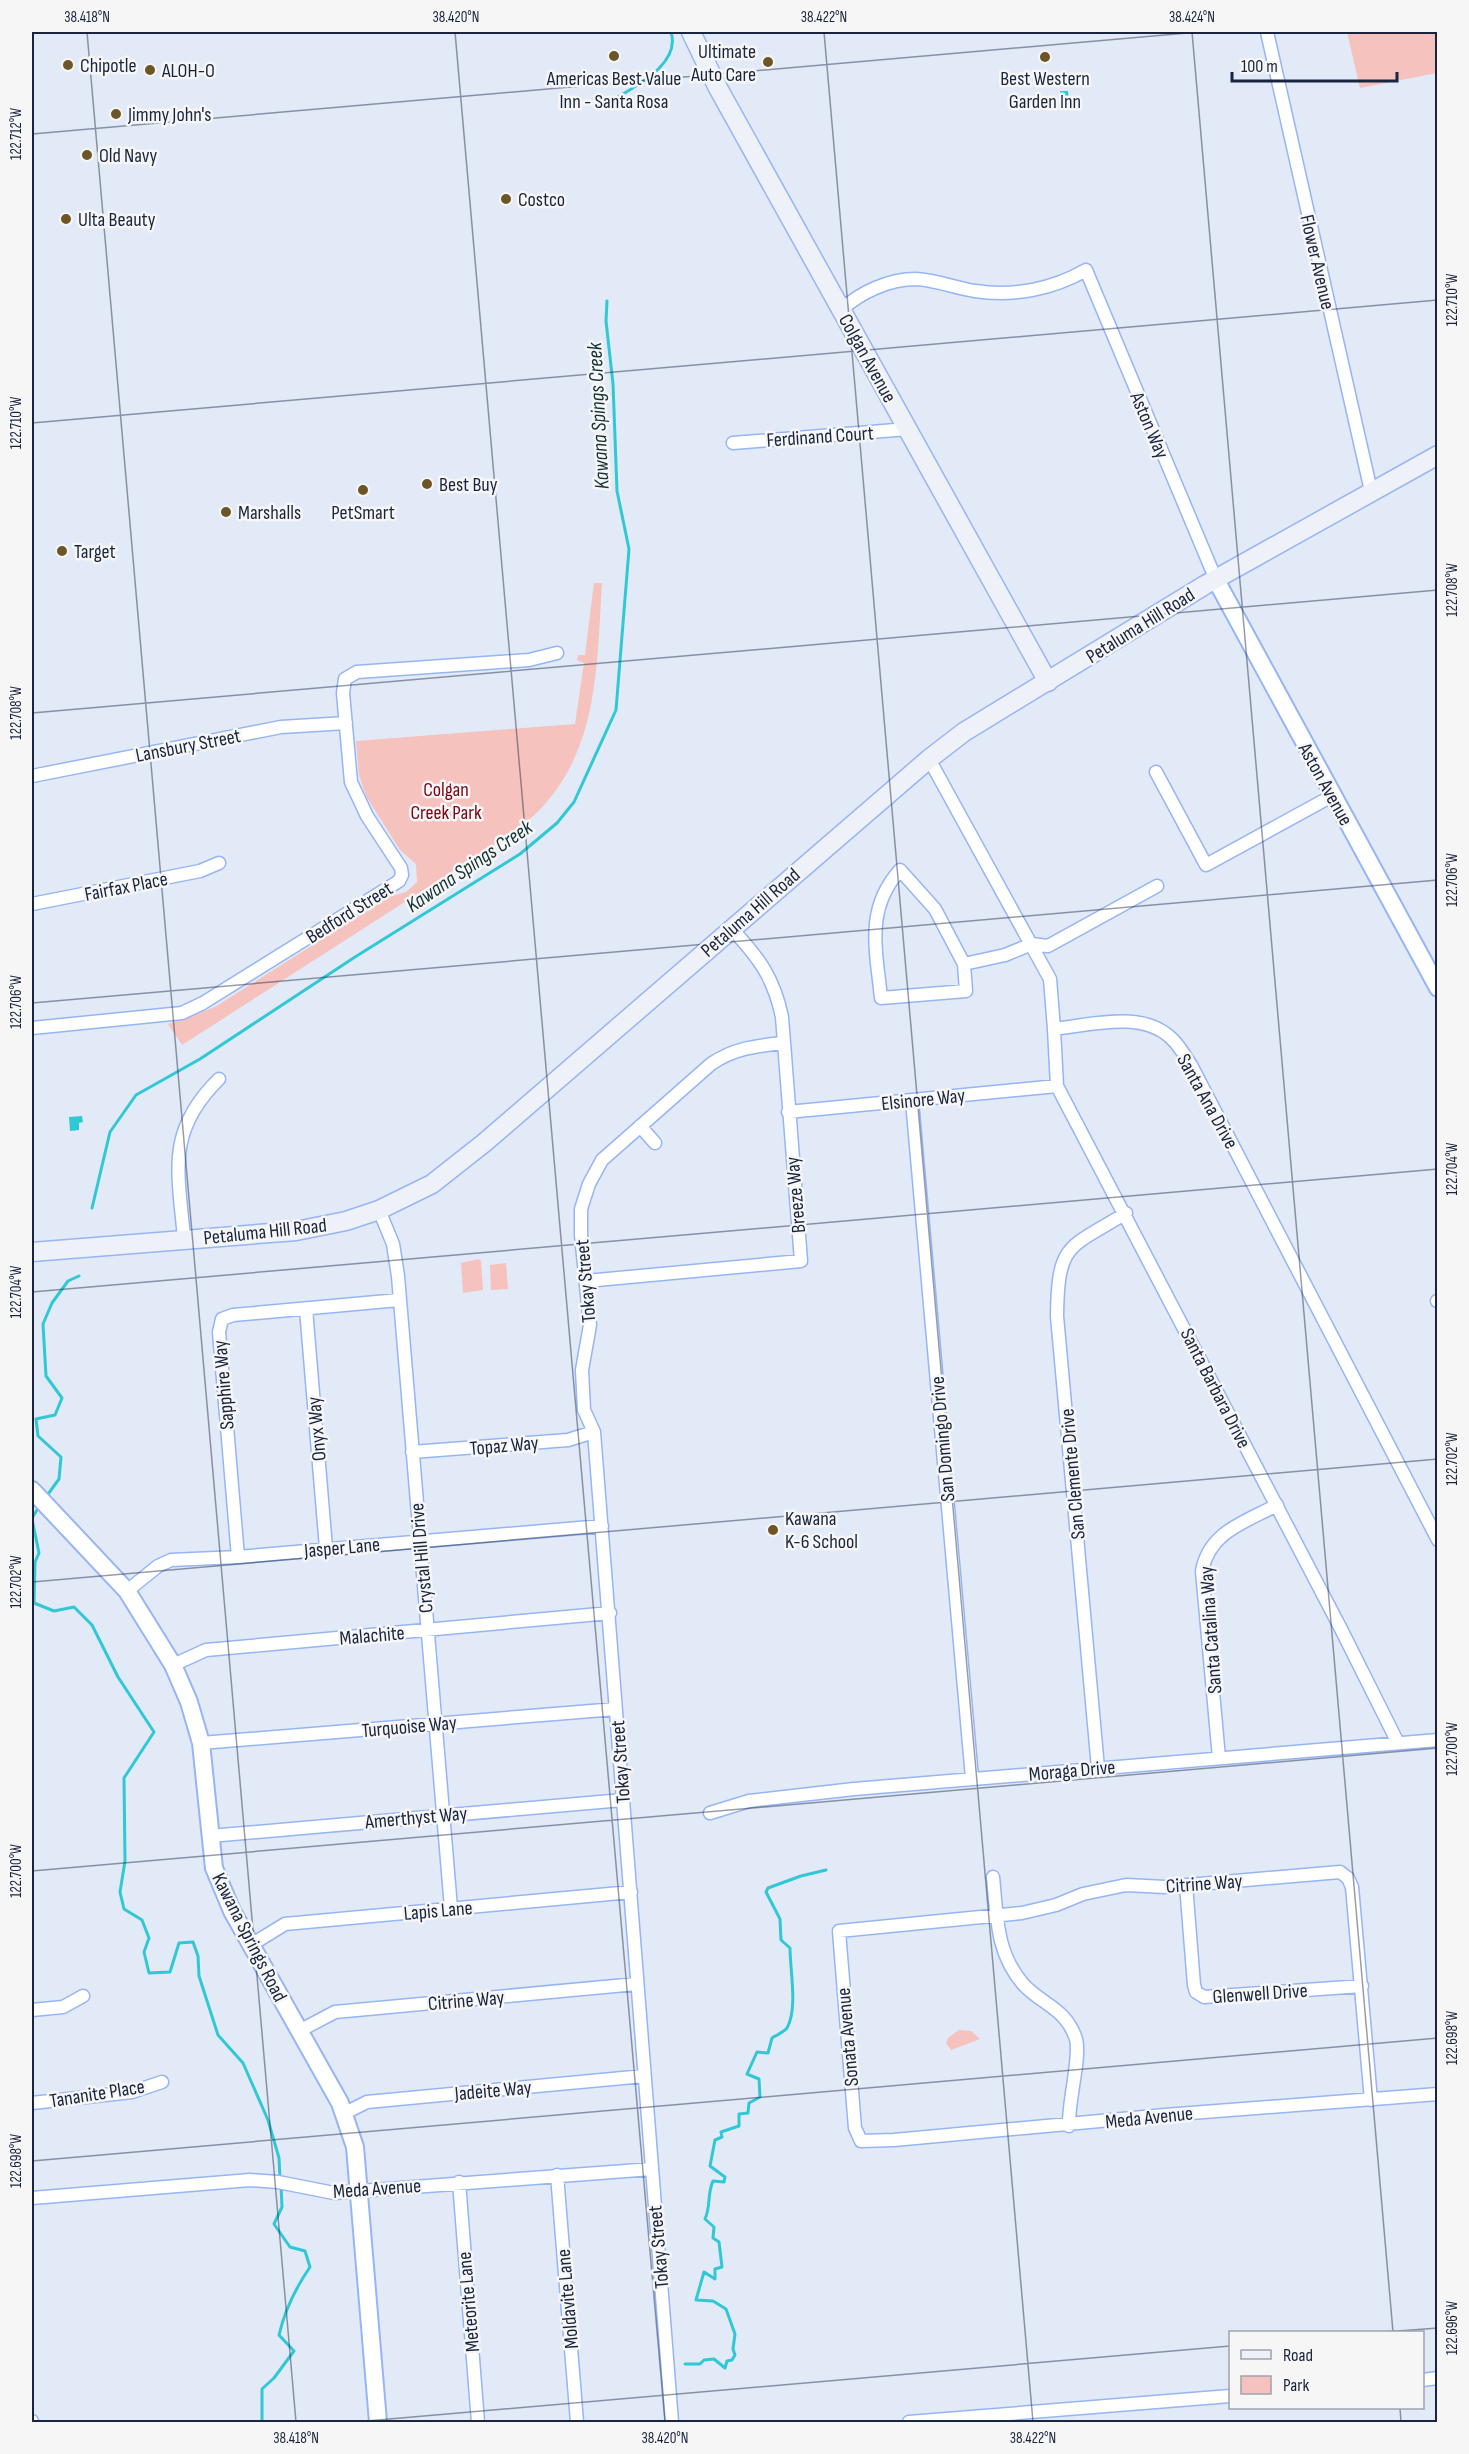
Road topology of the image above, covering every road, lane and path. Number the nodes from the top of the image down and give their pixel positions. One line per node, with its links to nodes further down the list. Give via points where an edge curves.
1 (691, 32): 3 (main road, Colgan Avenue)
2 (1268, 32): 7 (street, Flower Avenue)
3 (841, 310): 4 (main road, Colgan Avenue); 8 (street, Aston Way, via 871,289 916,279 977,292 1011,292 1064,283 1086,270)
4 (908, 429): 5 (street, Ferdinand Court); 10 (main road, Colgan Avenue)
5 (733, 443)
6 (1437, 455): 7 (main road, Petaluma Hill Road)
7 (1371, 492): 8 (main road, Petaluma Hill Road)
8 (1216, 580): 10 (main road, Petaluma Hill Road); 15 (street, Aston Avenue)
9 (557, 653): 11 (street, Bedford Street, via 529,660 357,672 345,679)
10 (1048, 682): 12 (main road, Petaluma Hill Road, via 989,715)
11 (346, 723): 14 (street, Lansbury Street, via 281,727); 23 (street, Bedford Street, via 354,791 401,868 399,881 182,1013)
12 (928, 759): 19 (main road, Petaluma Hill Road); 20 (street)
13 (1156, 772): 15 (street, via 1206,865)
14 (32, 776)
15 (1332, 796): 22 (street, Aston Avenue)
16 (219, 864): 18 (street, Fairfax Place)
17 (1157, 886): 20 (street, via 1048,946)
18 (32, 904)
19 (732, 929): 25 (street, Breeze Way, via 767,971 780,1006); 32 (main road, Petaluma Hill Road, via 454,1168 432,1184)
20 (1032, 944): 21 (street); 24 (street, via 1050,979)
21 (964, 964): 21 (street, via 935,909 900,870 886,886 877,909 880,998 966,991)
22 (1437, 988)
23 (32, 1028)
24 (1054, 1029): 27 (street, Santa Barbara Drive); 45 (street, Santa Ana Drive, via 1123,1022 1150,1025 1171,1038 1191,1065)
25 (783, 1043): 29 (street, Breeze Way); 30 (street, Tokay Street, via 725,1054)
26 (219, 1078): 34 (street, via 201,1096 181,1135 178,1157)
27 (1057, 1086): 28 (street, Elsinore Way); 33 (street, Santa Barbara Drive)
28 (912, 1101): 29 (street, Elsinore Way); 59 (street, San Domingo Drive)
29 (788, 1112): 36 (street, Breeze Way, via 801,1261)
30 (640, 1126): 31 (street); 36 (street, Tokay Street, via 602,1160 589,1184 581,1209)
31 (656, 1143)
32 (379, 1210): 34 (main road, Petaluma Hill Road, via 296,1231); 37 (street, Crystal Hill Drive, via 393,1244)
33 (1125, 1214): 42 (street, Santa Barbara Drive); 58 (street, San Clemente Drive, via 1075,1243 1061,1262 1058,1288 1057,1316)
34 (184, 1238): 35 (main road, Petaluma Hill Road)
35 (32, 1252)
36 (586, 1281): 39 (street, Tokay Street, via 590,1325 582,1389 584,1410)
37 (399, 1300): 38 (street, Sapphire Way); 40 (street, Crystal Hill Drive)
38 (306, 1309): 46 (street, Onyx Way); 47 (street, Sapphire Way, via 233,1315 222,1319 219,1325)
39 (594, 1432): 40 (street, Topaz Way, via 568,1440); 43 (street, Tokay Street)
40 (412, 1452): 44 (street, Crystal Hill Drive)
41 (32, 1490): 48 (street, Kawana Springs Road)
42 (1277, 1505): 56 (street, Santa Barbara Drive); 57 (street, Santa Catalina Way, via 1226,1532 1212,1543 1205,1556 1202,1571)
43 (602, 1526): 44 (street, Jasper Lane); 49 (street, Tokay Street)
44 (420, 1540): 46 (street, Jasper Lane); 50 (street, Crystal Hill Drive)
45 (1437, 1540)
46 (326, 1548): 47 (street, Jasper Lane)
47 (238, 1557): 48 (street, Jasper Lane, via 171,1560)
48 (127, 1591): 51 (street, Kawana Springs Road)
49 (610, 1613): 50 (street, Malachite); 52 (street, Tokay Street)
50 (427, 1630): 51 (street, Malachite, via 206,1650); 53 (street, Crystal Hill Drive)
51 (173, 1665): 55 (street, Kawana Springs Road)
52 (616, 1709): 53 (street, Turquoise Way); 60 (street, Tokay Street)
53 (435, 1724): 55 (street, Turquoise Way); 62 (street, Crystal Hill Drive)
54 (1437, 1740): 56 (street, Moraga Drive)
55 (201, 1743): 63 (street, Kawana Springs Road)
56 (1398, 1743): 57 (street, Moraga Drive)
57 (1219, 1758): 58 (street, Moraga Drive)
58 (1098, 1768): 59 (street, Moraga Drive)
59 (972, 1778): 61 (street, Moraga Drive, via 769,1798)
60 (623, 1800): 62 (street, Amerthyst Way); 66 (street, Tokay Street)
61 (710, 1813)
62 (443, 1814): 63 (street, Amerthyst Way); 67 (street, Crystal Hill Drive)
63 (210, 1836): 70 (street, Kawana Springs Road, via 214,1868)
64 (993, 1876): 68 (street)
65 (1186, 1885): 68 (street, Citrine Way, via 1126,1885 1083,1894 1037,1911); 72 (street, Citrine Way, via 1340,1872 1352,1887); 72 (street, Glenwell Drive, via 1194,1985 1204,1997)
66 (631, 1892): 67 (street, Lapis Lane); 71 (street, Tokay Street)
67 (451, 1908): 70 (street, Lapis Lane, via 285,1924)
68 (997, 1915): 69 (street, Citrine Way); 82 (street, via 1005,1959 1024,1986 1056,2008 1076,2040 1077,2056 1068,2103)
69 (838, 1931): 83 (street, Sonata Avenue, via 855,2128)
70 (251, 1945): 75 (street, Kawana Springs Road)
71 (636, 1984): 75 (street, Citrine Way, via 334,2012); 76 (street, Tokay Street)
72 (1362, 1986): 79 (street, Citrine Way)
73 (83, 1996): 74 (street, via 63,2007)
74 (32, 2010)
75 (299, 2031): 81 (street, Kawana Springs Road)
76 (644, 2076): 81 (street, Jadeite Way, via 367,2102); 84 (street, Tokay Street)
77 (162, 2082): 80 (street, Tananite Place, via 132,2092)
78 (1437, 2094): 79 (street, Meda Avenue)
79 (1371, 2100): 82 (street, Meda Avenue)
80 (32, 2103)
81 (345, 2113): 87 (street, Kawana Springs Road, via 355,2147)
82 (1070, 2126): 83 (street, Meda Avenue)
83 (861, 2141)
84 (652, 2169): 85 (street, Meda Avenue); 93 (street, Tokay Street)
85 (557, 2175): 86 (street, Meda Avenue); 92 (street, Moldavite Lane)
86 (459, 2182): 87 (street, Meda Avenue); 91 (street, Meteorite Lane)
87 (359, 2191): 88 (street, Meda Avenue, via 334,2193 262,2180); 90 (street, Kawana Springs Road)
88 (32, 2198)
89 (1229, 2396): 94 (street)
90 (378, 2422)
91 (478, 2422)
92 (577, 2422)
93 (672, 2422)
94 (909, 2422)

